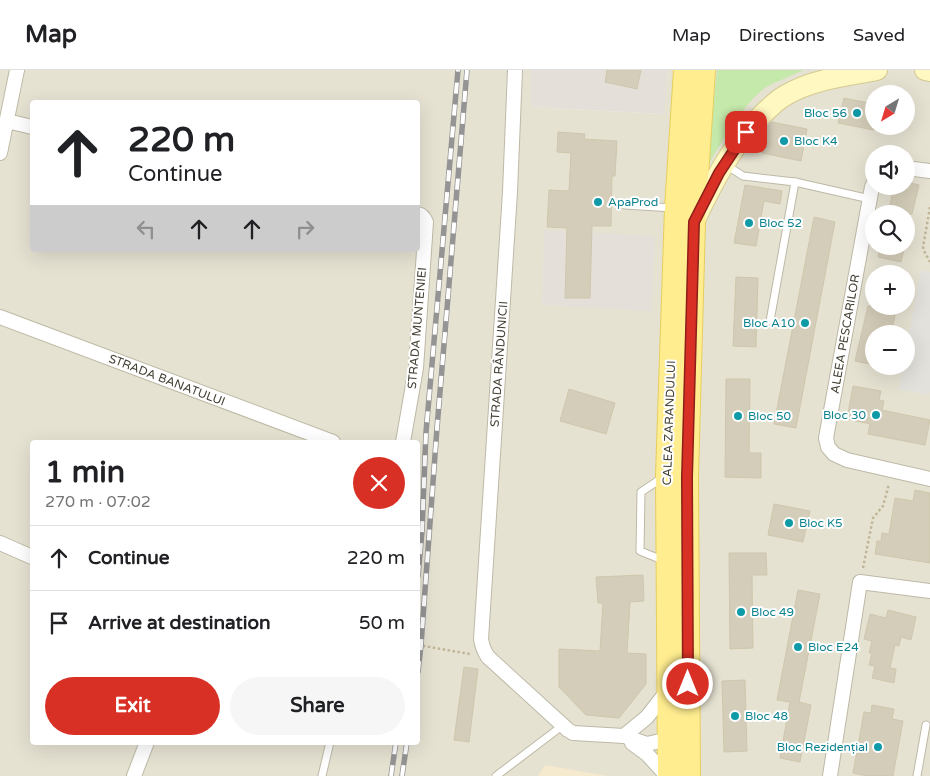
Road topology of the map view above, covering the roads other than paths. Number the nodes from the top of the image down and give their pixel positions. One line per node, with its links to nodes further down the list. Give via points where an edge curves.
1 (17, 70): 8 (street)
2 (515, 70): 32 (street, STRADA RÂNDUNICII, via 481,639 488,657)
3 (685, 70): 19 (main road, CALEA ZARANDULUI)
4 (704, 70): 21 (main road, CALEA ZARANDULUI)
5 (877, 70): 12 (street, via 813,84 785,95 746,132)
6 (925, 70): 7 (street)
7 (930, 71)
8 (6, 91): 9 (street)
9 (7, 121): 10 (street); 11 (street)
10 (30, 127)
11 (0, 153)
12 (724, 164): 15 (lane, via 743,176); 21 (street)
13 (915, 169): 14 (street)
14 (930, 171)
15 (795, 182): 17 (lane); 23 (lane)
16 (871, 195): 17 (street, ALEEA PESCARILOR)
17 (870, 199): 26 (street, ALEEA PESCARILOR, via 826,438 828,448 847,460)
18 (625, 205): 19 (lane)
19 (676, 208): 30 (main road, CALEA ZARANDULUI, via 667,476)
20 (420, 215): 25 (street, STRADA MUNTENIEI, via 426,222 416,368)
21 (694, 222): 34 (main road, CALEA ZARANDULUI)
22 (0, 317): 24 (street, STRADA BANATULUI)
23 (770, 321)
24 (328, 440)
25 (403, 440)
26 (930, 479)
27 (0, 543): 28 (street)
28 (30, 556)
29 (930, 591): 42 (street, via 860,582)
30 (668, 690): 33 (street, via 647,717); 34 (main road, CALEA ZARANDULUI)
31 (926, 725): 43 (lane)
32 (562, 726): 33 (street, via 573,732); 39 (lane)
33 (624, 736): 34 (street, via 647,731); 40 (street)
34 (679, 739): 40 (main road, CALEA ZARANDULUI); 41 (main road, CALEA ZARANDULUI)
35 (146, 745): 37 (street)
36 (329, 745): 38 (lane)
37 (134, 776)
38 (322, 776)
39 (496, 776)
40 (668, 776)
41 (689, 776)
42 (830, 776)
43 (917, 776)

